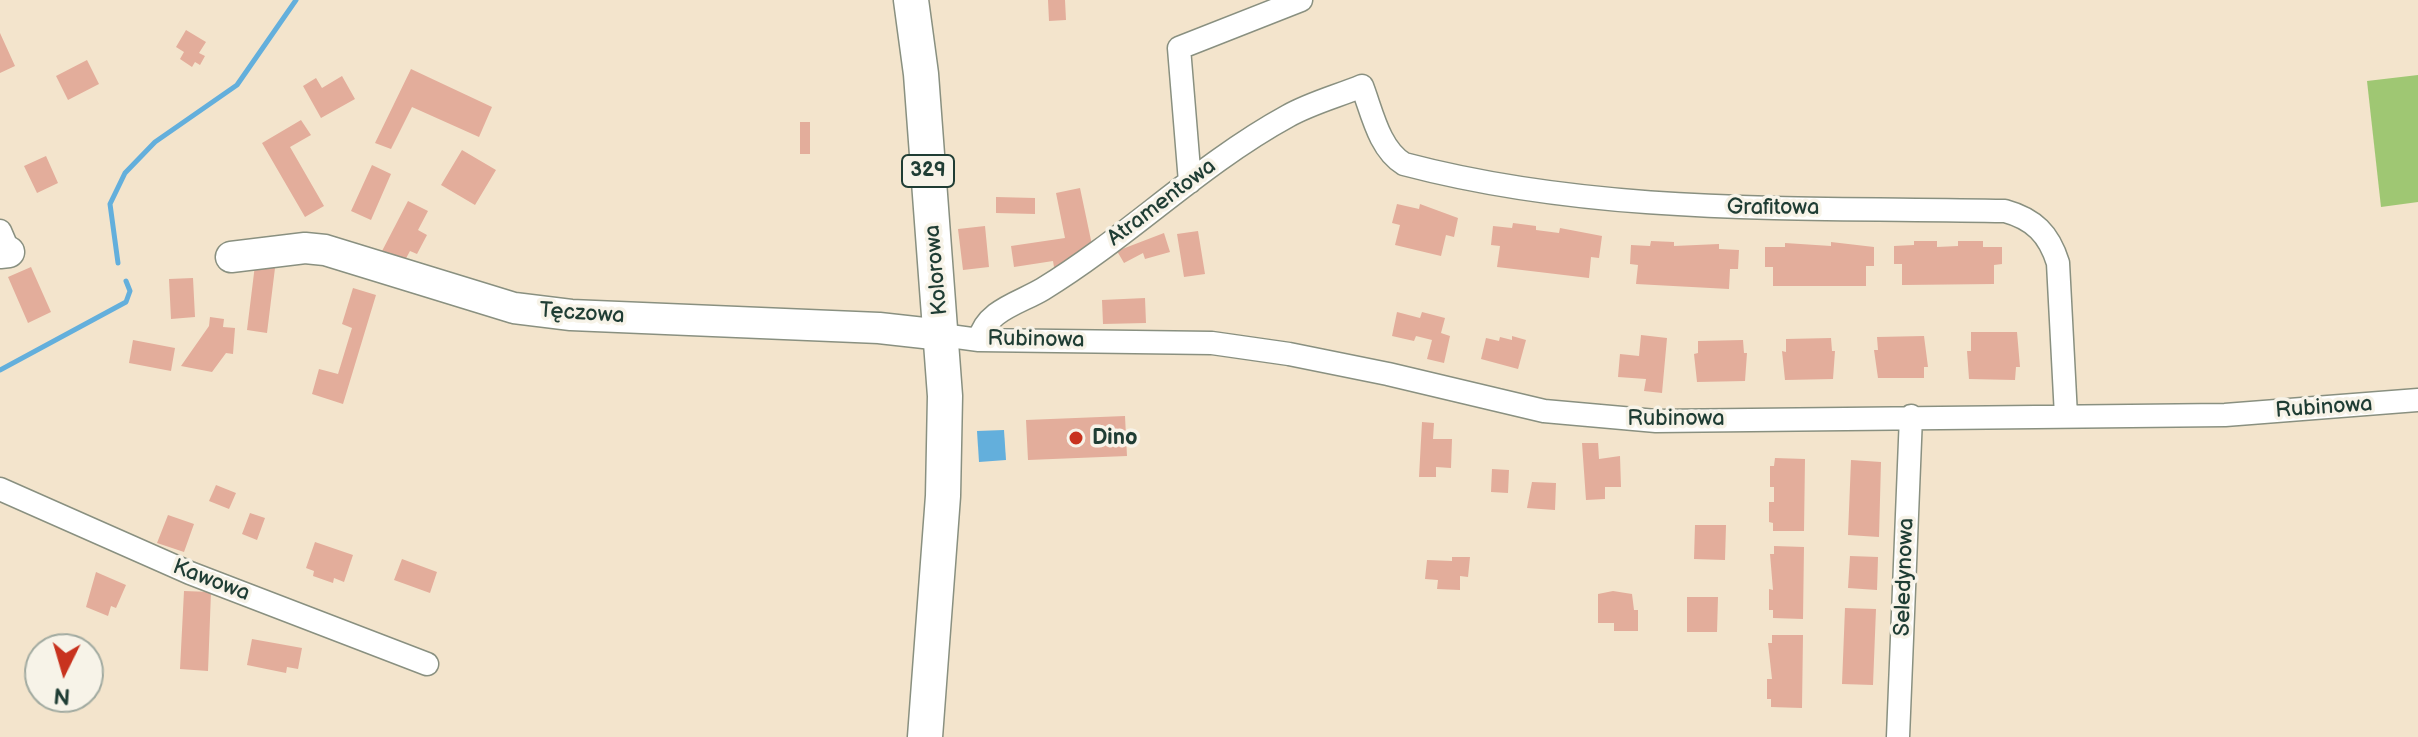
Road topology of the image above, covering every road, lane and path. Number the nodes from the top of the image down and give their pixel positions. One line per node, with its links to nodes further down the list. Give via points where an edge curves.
1 (1301, 0): 4 (street, via 1179,48)
2 (911, 4): 6 (main road, Kolorowa / 329, via 921,74)
3 (1362, 86): 4 (street, Atramentowa, via 1290,115); 10 (street, Grafitowa, via 1394,158 1484,183 1674,207 2005,211 2026,217 2042,230 2058,263)
4 (1190, 182): 7 (street, Atramentowa, via 1043,289 988,320)
5 (231, 257): 6 (street, Tęczowa, via 325,250 514,308 571,315)
6 (932, 333): 7 (street, Rubinowa); 13 (main road, Kolorowa / 329, via 945,426)
7 (979, 340): 9 (street, Rubinowa, via 1212,343 1289,354 1531,409 1594,418)
8 (2418, 400): 10 (street, Rubinowa, via 2225,415)
9 (1911, 416): 10 (street, Rubinowa); 14 (street, Seledynowa)
10 (2066, 416)
11 (0, 489): 12 (street, Kawowa, via 190,573)
12 (427, 664)
13 (925, 737)
14 (1898, 737)

